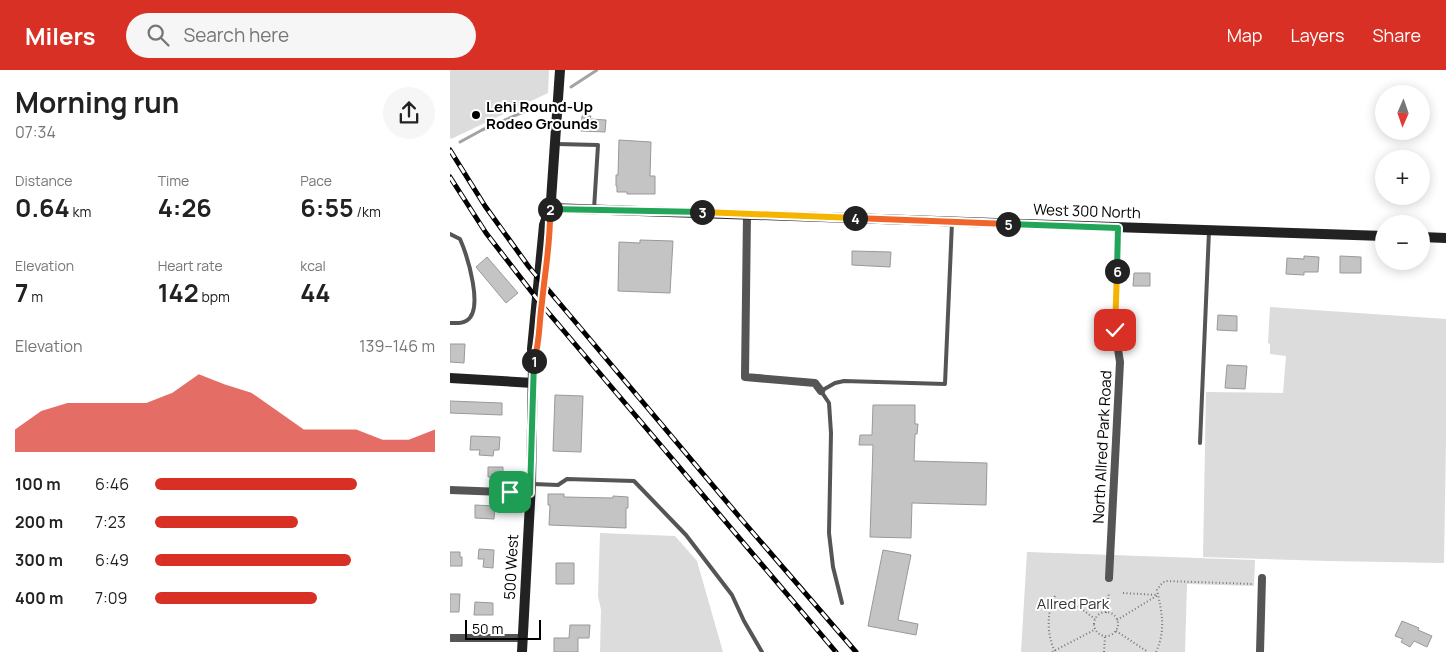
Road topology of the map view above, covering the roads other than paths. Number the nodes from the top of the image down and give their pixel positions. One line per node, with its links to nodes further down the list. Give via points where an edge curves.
1 (560, 70): 2 (street, 500 West)
2 (555, 144): 3 (street, 500 West); 4 (lane, via 598,145)
3 (550, 208): 4 (street, West 300 North); 15 (street, 500 West, via 551,226)
4 (594, 209): 5 (street, West 300 North)
5 (748, 214): 6 (street, West 300 North); 16 (street, via 745,377 815,382)
6 (952, 222): 7 (street, West 300 North); 16 (lane, via 945,384 844,381)
7 (1118, 228): 8 (street, West 300 North); 20 (street, North Allred Park Road, via 1115,330 1120,362)
8 (1209, 231): 10 (street, West 300 North); 17 (lane)
9 (450, 234): 13 (lane, via 460,239 466,251 475,302 466,321)
10 (1375, 236)
11 (1430, 237): 12 (street)
12 (1446, 238)
13 (450, 323)
14 (450, 378): 15 (street)
15 (533, 382): 18 (street, 500 West)
16 (821, 391): 22 (lane, via 829,403 829,533 832,567)
17 (1200, 443)
18 (530, 489): 19 (street); 24 (street, 500 West); 26 (lane, via 558,485 566,479 634,481 686,535 732,596)
19 (450, 490)
20 (1110, 578)
21 (1262, 578): 27 (street)
22 (842, 603)
23 (450, 638): 24 (street)
24 (523, 638): 25 (street, 500 West)
25 (522, 652)
26 (762, 652)
27 (1260, 652)

